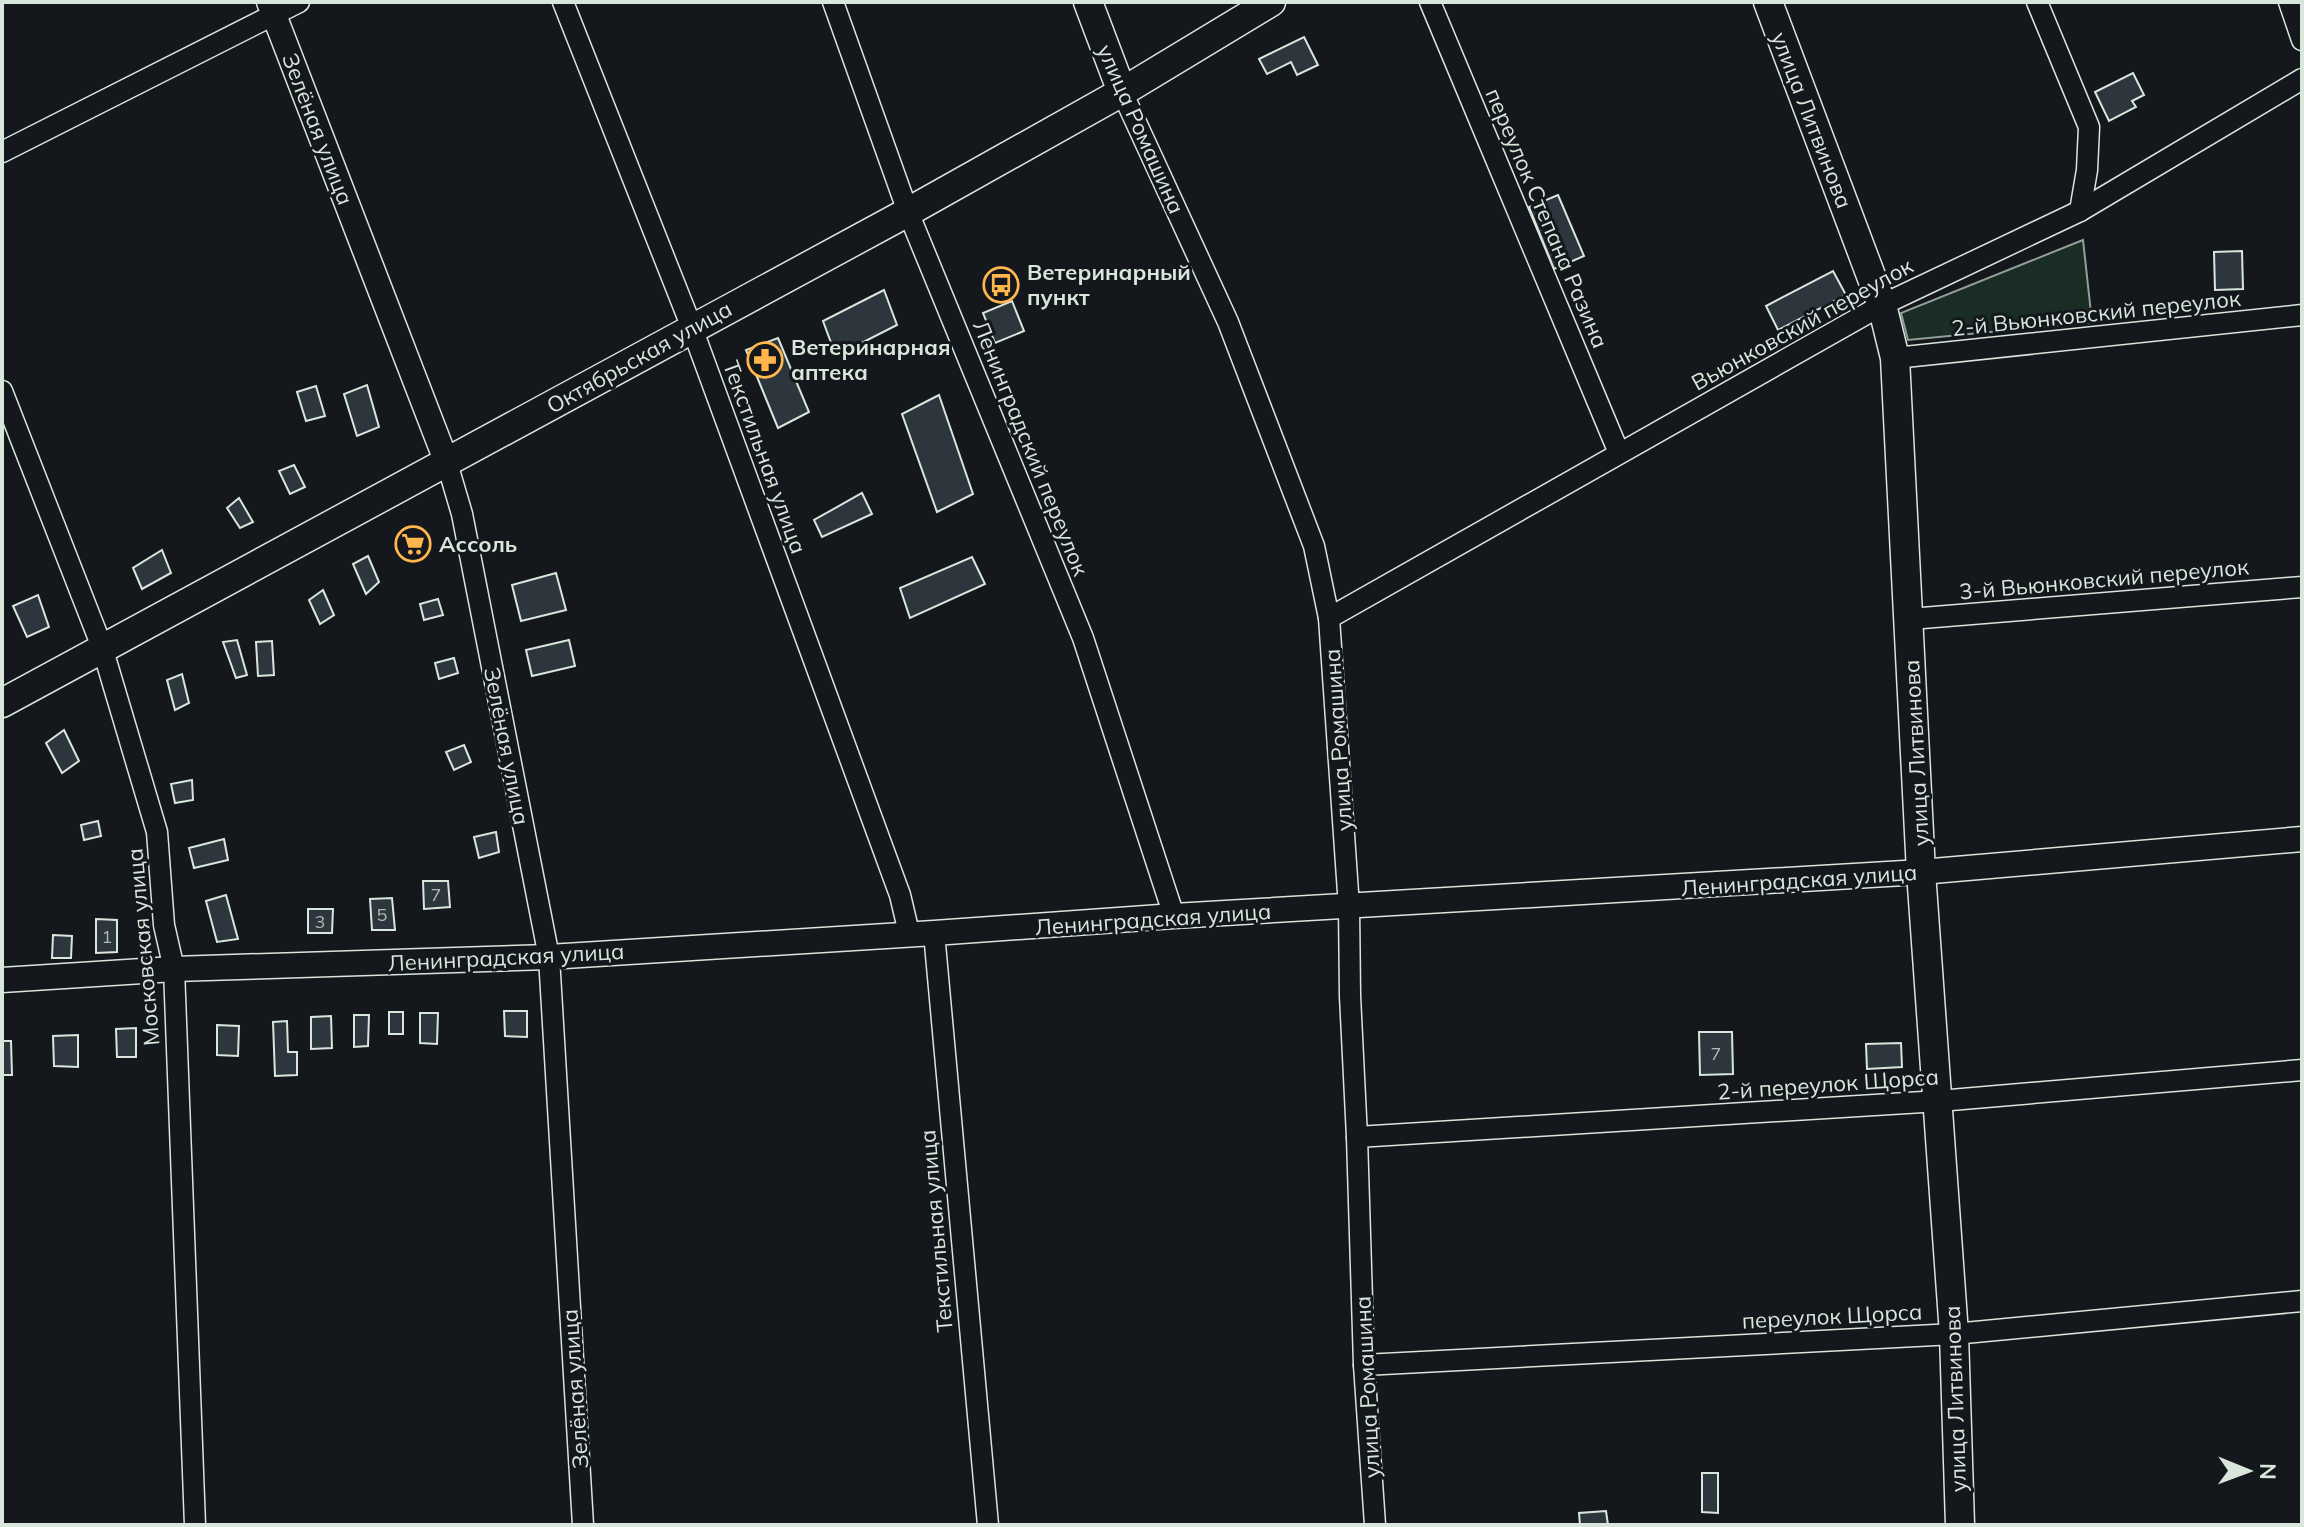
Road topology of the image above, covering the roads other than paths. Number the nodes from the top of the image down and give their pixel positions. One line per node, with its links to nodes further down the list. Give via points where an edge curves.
1 (299, 2): 10 (street)
2 (563, 2): 19 (street, Текстильная улица)
3 (833, 2): 16 (street, Ленинградский переулок)
4 (1088, 2): 13 (main road, улица Ромашина)
5 (1271, 2): 13 (main road, Октябрьская улица)
6 (1430, 2): 22 (street, переулок Степана Разина)
7 (1768, 2): 17 (main road, улица Литвинова)
8 (2037, 2): 15 (street, via 2089,127)
9 (2289, 2): 11 (street)
10 (272, 9): 14 (street); 23 (street, Зелёная улица)
11 (2302, 40)
12 (2302, 79): 15 (street, Вьюнковский переулок)
13 (1122, 92): 16 (main road, Октябрьская улица); 25 (street, улица Ромашина, via 1228,322 1314,546)
14 (2, 152)
15 (2080, 211): 17 (street, Вьюнковский переулок)
16 (908, 212): 19 (main road, Октябрьская улица); 32 (street, Ленинградский переулок, via 1083,638)
17 (1882, 305): 20 (main road, улица Литвинова); 22 (street, Вьюнковский переулок)
18 (2302, 315): 20 (street, 2-й Вьюнковский переулок)
19 (692, 328): 23 (main road, Октябрьская улица); 33 (street, Текстильная улица, via 900,895)
20 (1895, 358): 26 (main road, улица Литвинова)
21 (2, 391): 27 (street, Московская улица)
22 (1619, 453): 25 (street, Вьюнковский переулок)
23 (447, 463): 27 (main road, Октябрьская улица); 35 (street, Зелёная улица, via 462,514)
24 (2302, 587): 26 (street, 3-й Вьюнковский переулок)
25 (1329, 618): 31 (street, улица Ромашина)
26 (1910, 619): 30 (main road, улица Литвинова)
27 (102, 647): 28 (main road, Октябрьская улица); 36 (street, Московская улица, via 157,832 164,925)
28 (2, 703)
29 (2302, 839): 30 (street, Ленинградская улица)
30 (1921, 872): 31 (street, Ленинградская улица); 39 (main road, улица Литвинова)
31 (1349, 907): 32 (street, Ленинградская улица); 40 (street, улица Ромашина)
32 (1174, 916): 34 (street, Ленинградская улица)
33 (909, 933): 34 (street, Ленинградская улица); 35 (street, Ленинградская улица)
34 (934, 933): 46 (street, Текстильная улица)
35 (549, 957): 36 (street, Ленинградская улица); 45 (street, Зелёная улица)
36 (174, 969): 37 (street, Ленинградская улица); 44 (street, Московская улица)
37 (2, 980)
38 (2302, 1070): 39 (street, 2-й переулок Щорса)
39 (1939, 1101): 40 (street, 2-й переулок Щорса); 42 (main road, улица Литвинова)
40 (1357, 1137): 43 (street, улица Ромашина)
41 (2302, 1301): 42 (street, переулок Щорса)
42 (1954, 1334): 43 (street, переулок Щорса); 48 (main road, улица Литвинова)
43 (1364, 1365): 47 (street, улица Ромашина)
44 (195, 1525)
45 (583, 1525)
46 (988, 1525)
47 (1375, 1525)
48 (1960, 1525)

